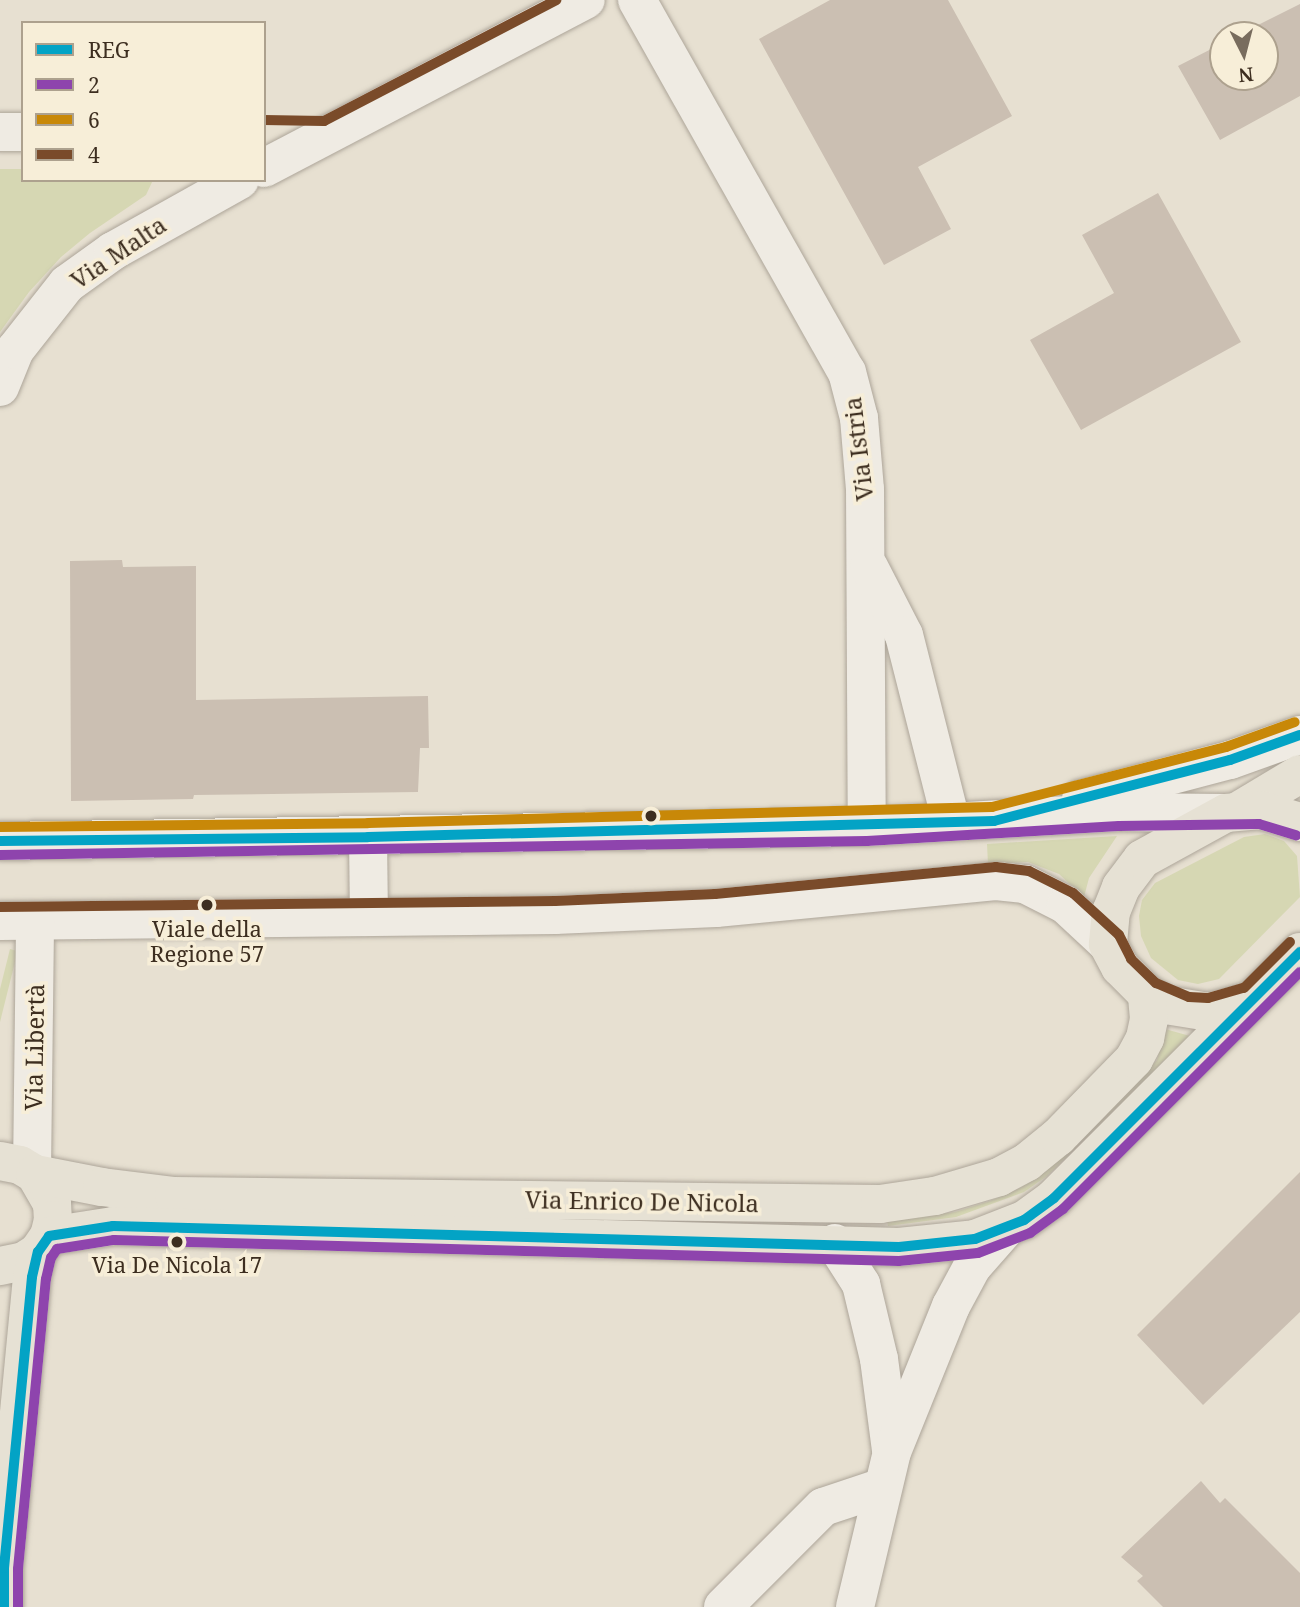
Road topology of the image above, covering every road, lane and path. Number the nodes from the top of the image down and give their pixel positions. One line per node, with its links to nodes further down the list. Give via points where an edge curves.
1 (586, 0): 6 (street)
2 (637, 0): 10 (street, Via Istria, via 847,372 859,418)
3 (0, 132): 4 (street)
4 (21, 132)
5 (266, 134): 6 (street)
6 (327, 135): 7 (street)
7 (266, 167)
8 (236, 182): 9 (street, Via Malta, via 113,251 67,284 15,350)
9 (0, 387)
10 (866, 562): 14 (street, via 904,635); 17 (street, Via Istria)
11 (1300, 735): 15 (street, via 1230,760)
12 (1300, 774): 13 (main road)
13 (1232, 812): 15 (street, via 1119,812); 16 (main road, via 1261,810); 22 (main road, via 1142,859 1121,887 1111,912)
14 (951, 821): 15 (street); 17 (street)
15 (994, 821)
16 (1300, 822)
17 (867, 827): 18 (street)
18 (368, 837): 19 (street); 20 (street)
19 (0, 841)
20 (369, 917): 21 (street); 22 (street, via 716,908 996,881 1025,884 1066,905)
21 (18, 921): 26 (street, Via Libertà)
22 (1108, 944): 24 (main road, via 1120,967)
23 (1300, 952): 25 (main road, Via Enrico De Nicola)
24 (1147, 994): 25 (main road, via 1166,1005 1209,1012); 26 (main road, Via Enrico De Nicola, via 1149,1019 1134,1059 1058,1137 999,1177 935,1196 880,1204 174,1196 102,1187)
25 (1251, 1001): 27 (main road, Via Enrico De Nicola, via 1054,1198)
26 (22, 1169): 29 (main road, via 52,1203 53,1220)
27 (1007, 1227): 28 (main road, Via Enrico De Nicola, via 975,1238 899,1247); 31 (street, via 972,1267 951,1306)
28 (835, 1243): 29 (main road, Via Enrico De Nicola, via 113,1226); 31 (street, via 861,1284 879,1359)
29 (43, 1244): 30 (main road, Via Enrico De Nicola, via 24,1261); 32 (main road, via 32,1277)
30 (0, 1266)
31 (887, 1470): 34 (street, via 822,1507); 35 (street)
32 (2, 1556): 33 (main road)
33 (5, 1607)
34 (723, 1607)
35 (855, 1607)

